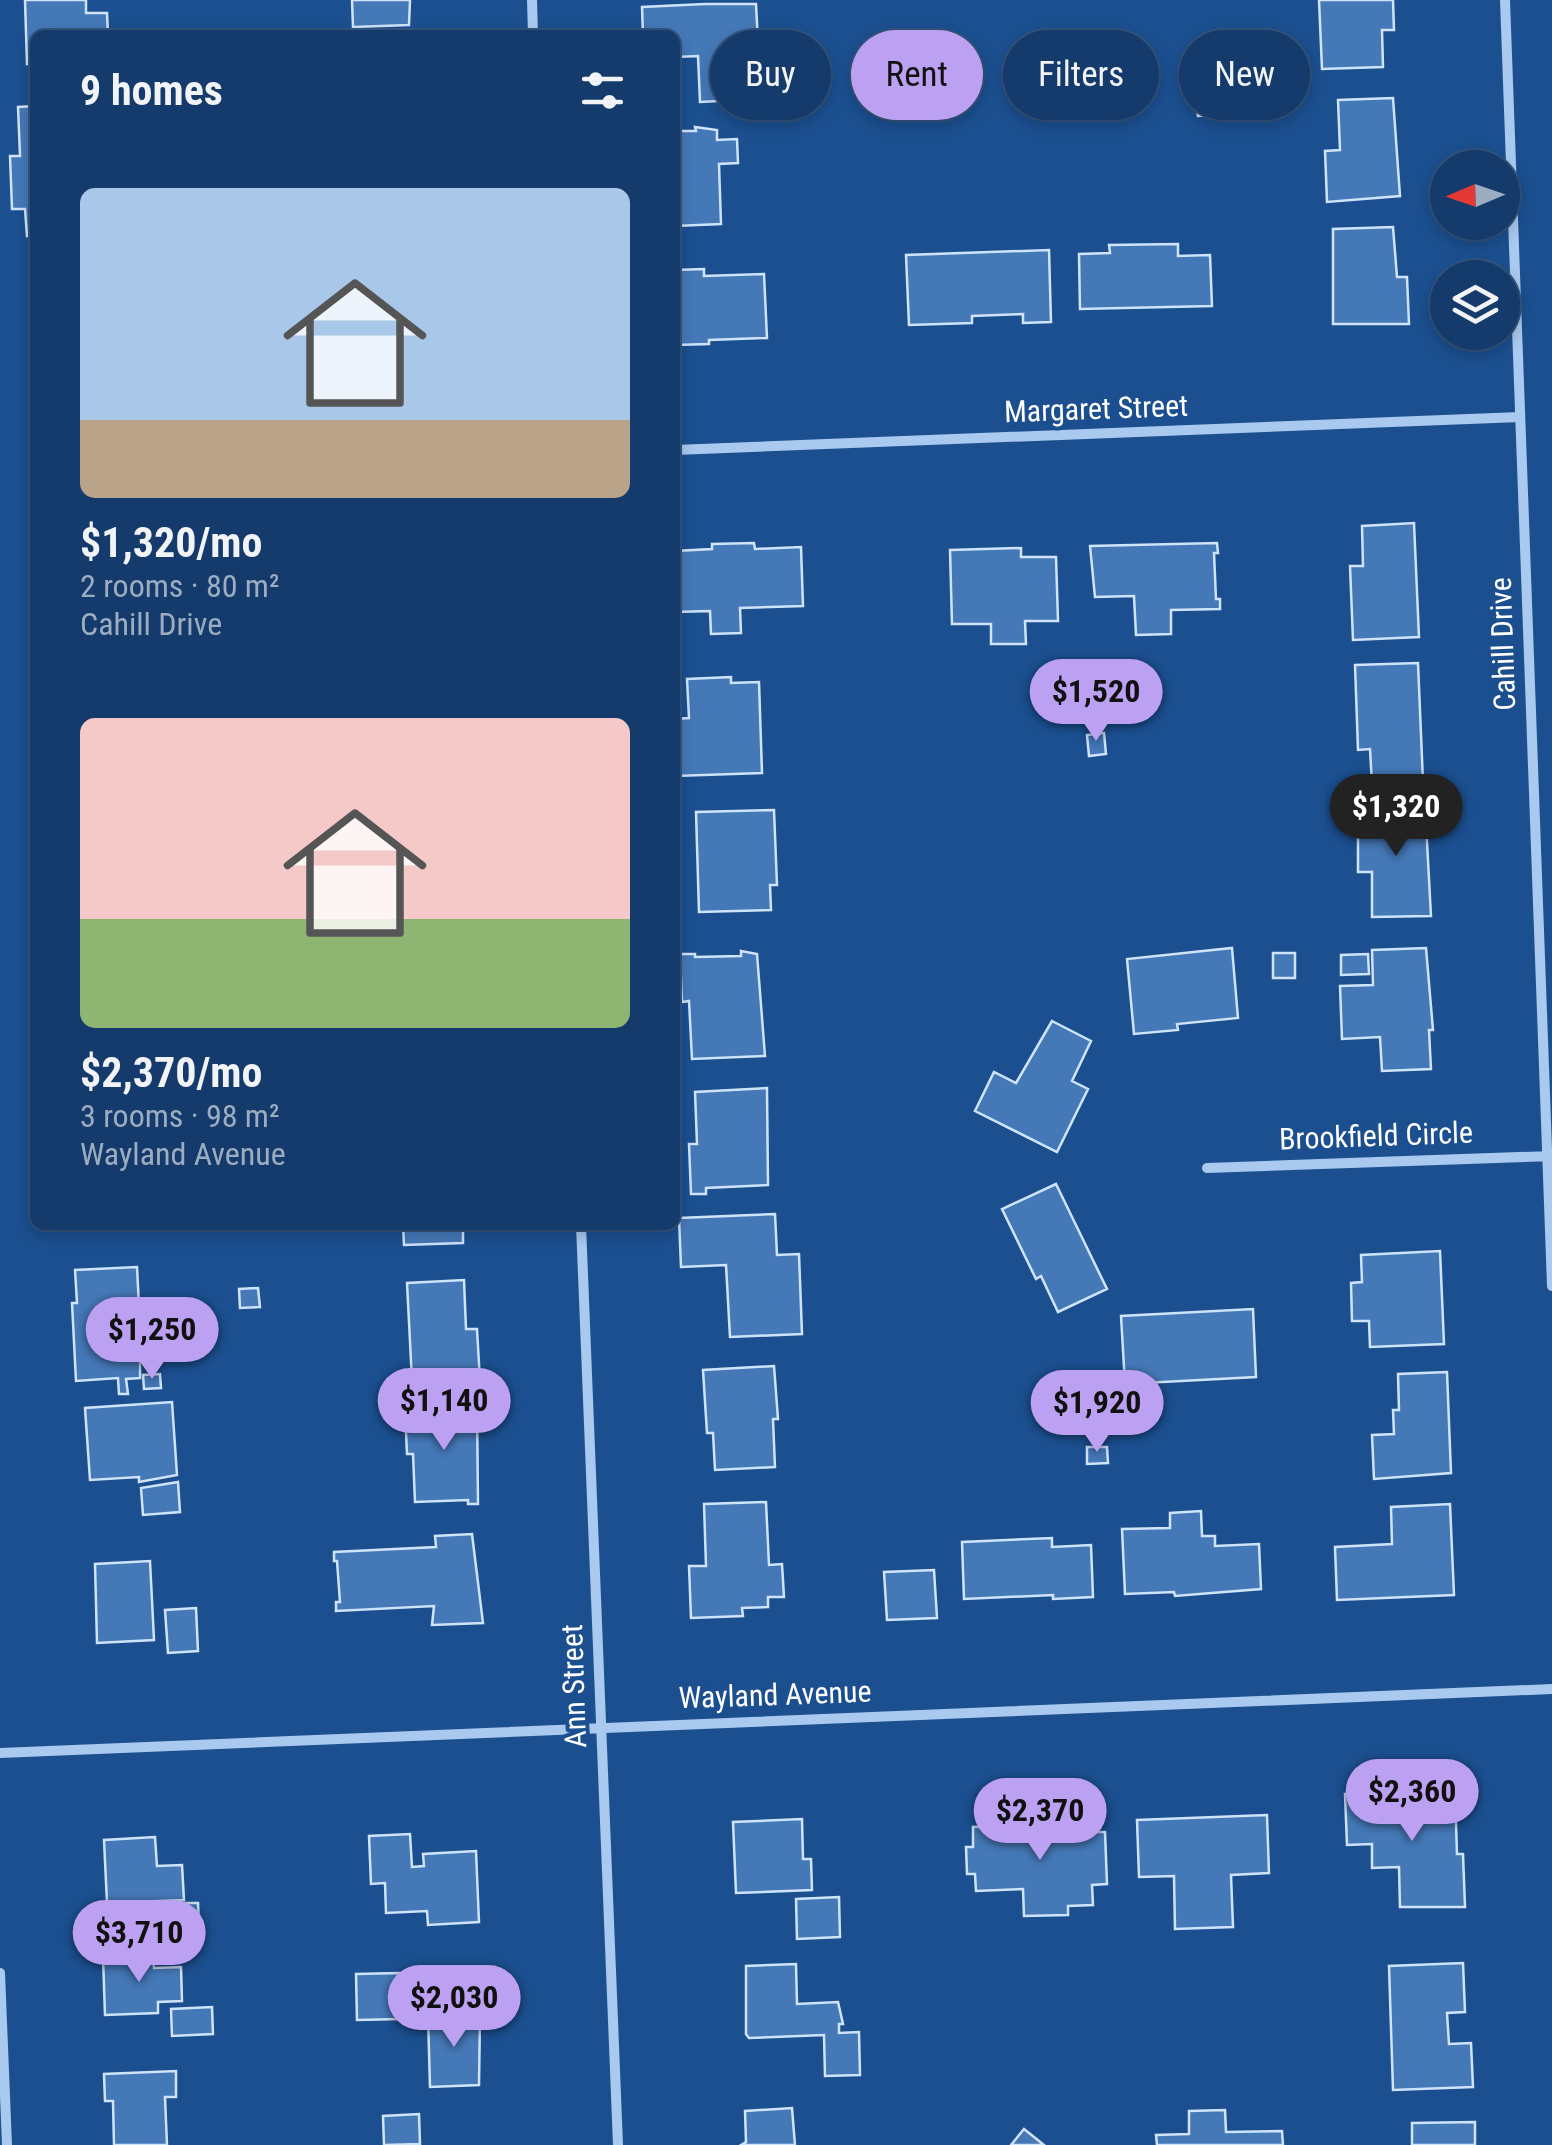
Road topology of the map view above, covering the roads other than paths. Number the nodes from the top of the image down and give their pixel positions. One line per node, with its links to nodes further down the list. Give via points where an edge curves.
1 (532, 0): 3 (street)
2 (1504, 0): 4 (street, Cahill Drive)
3 (533, 30)
4 (1520, 417): 5 (street, Margaret Street); 6 (street, Cahill Drive)
5 (680, 450)
6 (1550, 1156): 7 (street, Brookfield Circle); 9 (street, Cahill Drive)
7 (1207, 1168)
8 (581, 1230): 11 (street, Ann Street)
9 (1552, 1286)
10 (1552, 1689): 11 (street, Wayland Avenue)
11 (600, 1726): 12 (street, Wayland Avenue); 15 (street, Ann Street)
12 (0, 1752)
13 (0, 1973): 14 (street)
14 (7, 2145)
15 (618, 2145)

